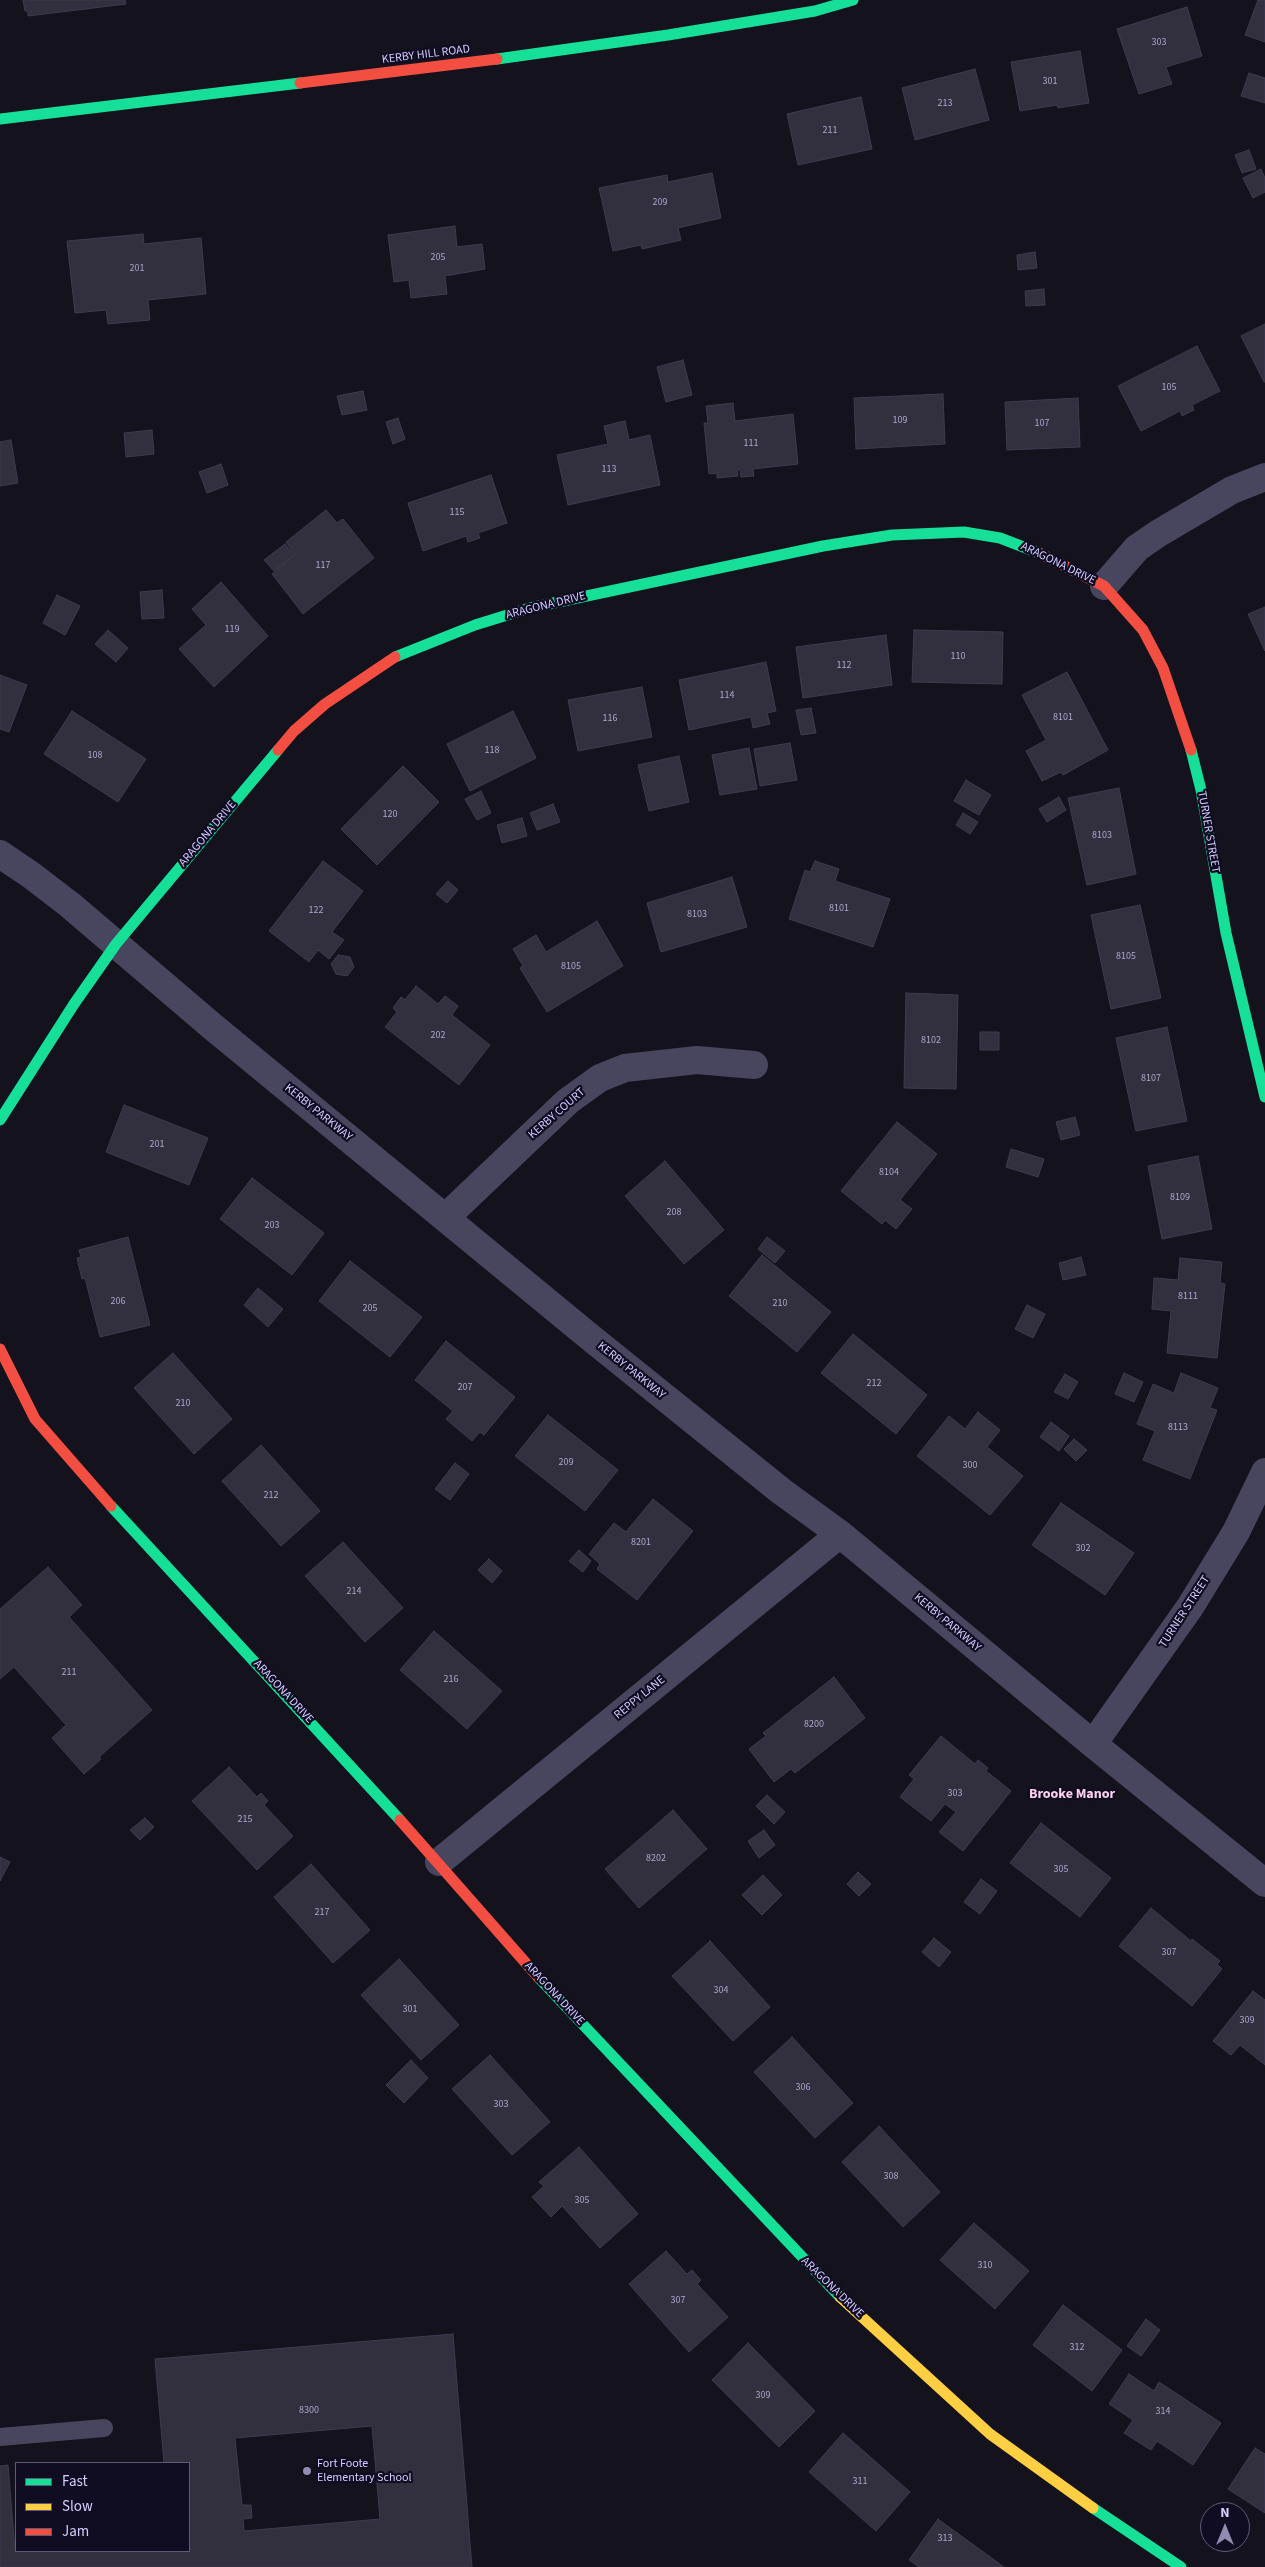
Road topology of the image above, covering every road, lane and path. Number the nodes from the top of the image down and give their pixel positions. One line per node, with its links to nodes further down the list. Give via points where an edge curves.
1 (853, 0): 2 (street, KERBY HILL ROAD)
2 (813, 5): 3 (street, KERBY HILL ROAD, via 658,36 431,68)
3 (0, 119)
4 (1265, 477): 5 (street, ARAGONA DRIVE, via 1232,490 1137,548)
5 (1104, 586): 7 (street, ARAGONA DRIVE, via 1054,559 1000,538 964,532 931,532 814,548 530,608 475,624 396,656 325,704 294,731); 9 (street, TURNER STREET, via 1143,630 1180,711 1201,790 1226,932)
6 (0, 854): 7 (street, KERBY PARKWAY)
7 (116, 944): 10 (street, ARAGONA DRIVE); 11 (street, KERBY PARKWAY)
8 (754, 1065): 11 (street, KERBY COURT, via 697,1060 625,1068 600,1078 568,1101)
9 (1265, 1098)
10 (0, 1120)
11 (446, 1217): 14 (street, KERBY PARKWAY, via 780,1491)
12 (0, 1349): 16 (street, ARAGONA DRIVE, via 35,1419 58,1446)
13 (1265, 1472): 15 (street, TURNER STREET, via 1236,1532 1190,1608)
14 (840, 1534): 15 (street, KERBY PARKWAY); 16 (street, REPPY LANE)
15 (1093, 1744): 17 (street, KERBY PARKWAY)
16 (439, 1862): 20 (street, ARAGONA DRIVE, via 527,1966 827,2285 990,2434)
17 (1265, 1883)
18 (104, 2428): 19 (lane)
19 (0, 2437)
20 (1181, 2567)

